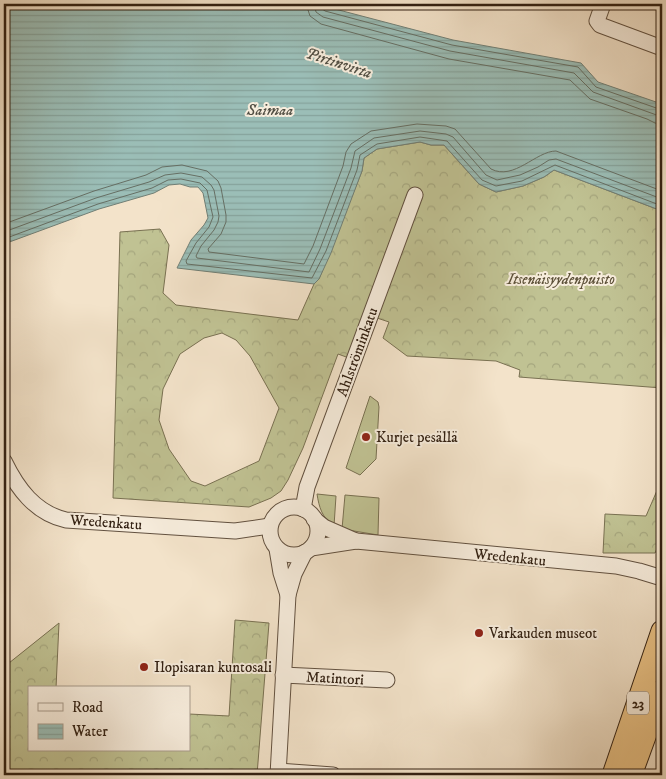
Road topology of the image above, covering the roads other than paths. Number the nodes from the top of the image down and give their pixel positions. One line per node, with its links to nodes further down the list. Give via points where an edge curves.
1 (603, 4): 2 (street, via 597,20 600,25)
2 (662, 48)
3 (416, 195): 5 (street, Ahlströminkatu, via 307,487)
4 (4, 461): 8 (street, Wredenkatu, via 30,501 54,517)
5 (303, 509): 6 (street); 7 (street, via 286,508 279,512)
6 (314, 519): 9 (street, Wredenkatu); 11 (street, via 317,534)
7 (270, 526): 8 (street, Wredenkatu); 10 (street)
8 (235, 531): 10 (street, Wredenkatu)
9 (356, 541): 11 (street, Wredenkatu); 12 (street, Wredenkatu, via 616,566)
10 (275, 545): 11 (street, via 290,555); 13 (street)
11 (308, 550): 13 (street, via 294,574)
12 (662, 578)
13 (288, 595): 15 (street)
14 (662, 631): 20 (highway, 23)
15 (283, 675): 16 (street, Matintori); 18 (street)
16 (387, 680)
17 (662, 690): 21 (highway, 23)
18 (278, 773): 19 (street)
19 (333, 775)
20 (613, 775)
21 (630, 775)

